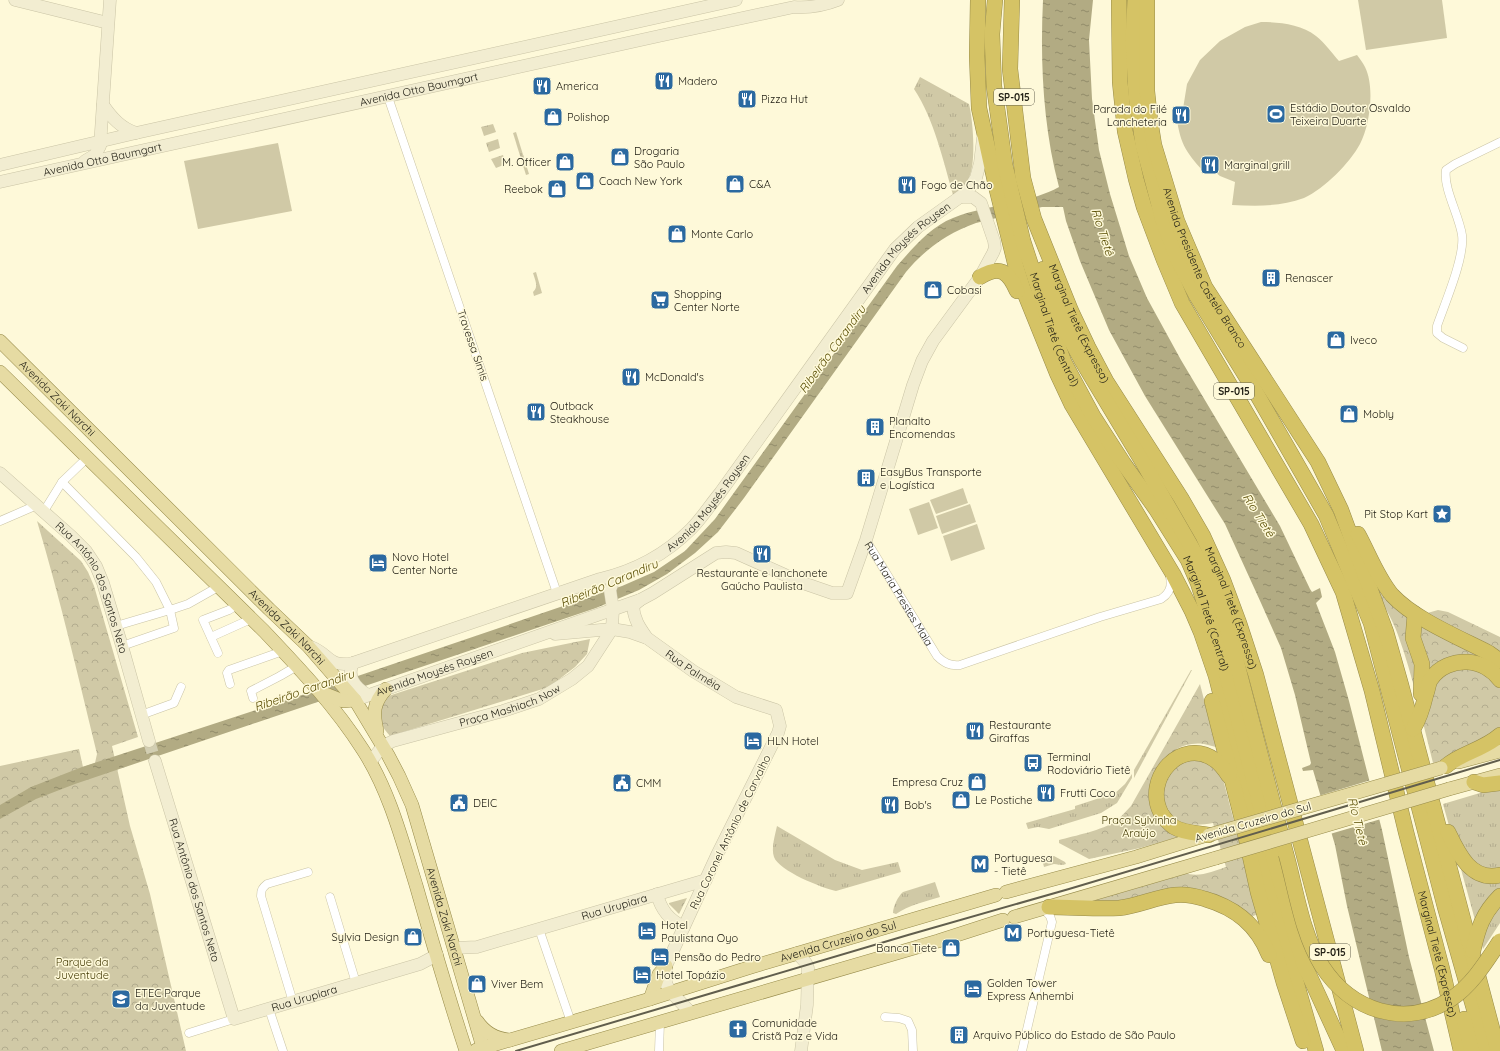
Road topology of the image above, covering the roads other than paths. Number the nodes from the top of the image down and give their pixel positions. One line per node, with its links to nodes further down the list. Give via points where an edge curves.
1 (14, 0): 14 (street)
2 (110, 0): 14 (street)
3 (736, 0): 15 (street, Avenida Otto Baumgart)
4 (973, 0): 13 (street)
5 (978, 0): 13 (highway)
6 (994, 0): 29 (highway, via 992,34 994,86 1000,137)
7 (1012, 0): 33 (highway, Marginal Tietê (Expressa) / SP-015, via 1010,69 1023,178)
8 (1119, 0): 106 (highway, SP-015, via 1120,82 1125,131 1144,207 1182,303 1311,524 1342,592 1372,691)
9 (1135, 0): 53 (highway, via 1133,40 1136,95 1143,144 1164,224 1196,296 1255,391)
10 (1147, 0): 36 (highway, Avenida Presidente Castelo Branco, via 1147,91 1154,145 1178,221 1205,287)
11 (835, 1): 12 (street, Avenida Otto Baumgart, via 821,6)
12 (808, 4): 17 (street, Avenida Otto Baumgart)
13 (978, 16): 23 (highway, via 978,88)
14 (108, 23): 20 (street)
15 (559, 39): 16 (street, Avenida Otto Baumgart); 17 (street, via 555,44 555,50)
16 (544, 43): 18 (street, via 551,50); 21 (street, Avenida Otto Baumgart)
17 (562, 57): 18 (street, Avenida Otto Baumgart)
18 (548, 61): 19 (street, Avenida Otto Baumgart)
19 (388, 97): 24 (street, Avenida Otto Baumgart); 60 (street, Travessa Simis)
20 (102, 105): 22 (street, via 119,124); 25 (street)
21 (190, 122): 22 (street, Avenida Otto Baumgart); 24 (street, via 187,127)
22 (136, 133): 25 (street, Avenida Otto Baumgart)
23 (984, 133): 29 (highway); 31 (street, Avenida Moysés Roysen, via 976,178)
24 (193, 139): 28 (street, Avenida Otto Baumgart)
25 (100, 141): 27 (street, Avenida Otto Baumgart); 28 (street, via 94,155)
26 (1500, 142): 38 (street, via 1446,170 1446,181 1459,223 1462,245 1437,333)
27 (0, 165)
28 (77, 165): 30 (street, Avenida Otto Baumgart)
29 (1000, 175): 35 (highway, Marginal Tietê (Central), via 1012,201); 40 (highway, via 1008,235 1023,289)
30 (0, 182)
31 (962, 197): 32 (street, Avenida Moysés Roysen, via 973,197); 57 (street, Avenida Moysés Roysen, via 918,227 896,249 720,493 690,530 648,561)
32 (981, 204): 34 (street, Rua Maria Prestes Maia, via 995,248)
33 (1035, 222): 49 (highway, via 1035,245 1068,335); 153 (highway, Marginal Tietê (Expressa) / SP-015, via 1088,347 1106,381 1181,498 1203,536 1223,580 1256,675)
34 (980, 277): 40 (highway, via 995,270 1008,275 1044,355); 55 (street, Rua Maria Prestes Maia, via 932,341 922,361)
35 (1051, 327): 49 (highway, via 1062,336 1097,406 1142,474); 66 (highway, Marginal Tietê (Central), via 1064,362 1093,416 1188,560)
36 (1238, 339): 51 (highway, Avenida Presidente Castelo Branco, via 1318,462); 53 (highway, via 1240,352 1322,490)
37 (0, 341): 41 (main road, Avenida Zaki Narchi)
38 (1464, 348)
39 (0, 372): 43 (main road, Avenida Zaki Narchi)
40 (1057, 373): 45 (highway, via 1072,405)
41 (75, 416): 42 (main road, Avenida Zaki Narchi); 43 (main road, via 71,427)
42 (86, 428): 44 (main road, via 77,434); 75 (main road, Avenida Zaki Narchi)
43 (60, 431): 44 (main road, Avenida Zaki Narchi)
44 (75, 445): 46 (main road, Avenida Zaki Narchi)
45 (1103, 456): 56 (highway); 66 (highway, via 1114,460 1159,529 1198,603)
46 (87, 458): 48 (street, Rua Antônio dos Santos Neto); 59 (main road, Avenida Zaki Narchi)
47 (0, 473): 50 (street, Rua Antônio dos Santos Neto)
48 (62, 482): 50 (street, Rua Antônio dos Santos Neto); 64 (street, via 136,557 156,582)
49 (1154, 482): 58 (highway)
50 (40, 508): 54 (street); 69 (street, Rua Antônio dos Santos Neto, via 86,551 96,566)
51 (1341, 510): 67 (highway, via 1356,531 1382,581); 92 (highway, via 1386,632)
52 (0, 513): 54 (street)
53 (1326, 515): 156 (highway, via 1371,623 1445,908)
54 (3, 520)
55 (866, 540): 56 (street, Rua Maria Prestes Maia, via 937,656 947,664 960,665 1161,599 1169,592 1171,584); 61 (street, Avenida Moysés Roysen, via 847,593 832,593 736,553 726,552 716,553)
56 (1161, 553): 65 (highway)
57 (617, 576): 60 (street, Avenida Moysés Roysen); 63 (street, via 611,586)
58 (1212, 585): 88 (highway, via 1216,615 1236,689); 116 (highway, bridge, via 1234,652 1306,930 1322,966 1332,979 1360,1003 1377,1010 1395,1014 1416,1013 1446,1002 1465,987)
59 (218, 587): 62 (main road, Avenida Zaki Narchi); 64 (street, via 188,604)
60 (557, 593): 79 (street, Avenida Moysés Roysen)
61 (640, 600): 63 (street, Avenida Moysés Roysen); 73 (street, via 633,606 634,614 638,626)
62 (237, 605): 68 (main road, Avenida Zaki Narchi); 72 (street, via 203,620)
63 (612, 606): 70 (street); 71 (street, Avenida Moysés Roysen)
64 (170, 610): 69 (street); 74 (street, via 174,628)
65 (1192, 611): 101 (highway, via 1192,625); 133 (highway, via 1216,676 1272,898)
66 (1208, 611): 88 (highway, Marginal Tietê (Central))
67 (1414, 614): 78 (highway); 89 (highway, via 1413,638 1422,664)
68 (251, 619): 72 (street); 76 (main road, Avenida Zaki Narchi)
69 (116, 626): 74 (street, Rua Antônio dos Santos Neto)
70 (612, 629): 71 (street, Avenida Moysés Roysen); 73 (street, Rua Palméia); 95 (street, Praça Mashiach Now, via 588,666 539,699 393,741)
71 (537, 636): 84 (street, Avenida Moysés Roysen)
72 (211, 637): 77 (street)
73 (647, 638): 90 (street, Rua Palméia, via 723,690 746,701)
74 (122, 646): 91 (street, Rua Antônio dos Santos Neto)
75 (308, 646): 79 (street, Avenida Moysés Roysen, via 316,648 332,662); 86 (main road, Avenida Zaki Narchi, via 329,670)
76 (283, 651): 80 (main road, Avenida Zaki Narchi); 82 (street, via 229,670 227,673)
77 (218, 653)
78 (1500, 661)
79 (352, 664): 86 (street, via 351,676)
80 (297, 666): 85 (main road, Avenida Zaki Narchi); 87 (street, via 251,691)
81 (1500, 680): 89 (highway, via 1482,665 1462,661 1450,664 1438,671 1430,680)
82 (230, 684)
83 (181, 687): 91 (street, via 174,704)
84 (386, 689): 86 (street, Avenida Moysés Roysen); 95 (main road, via 378,699 374,712)
85 (321, 692): 86 (main road, via 343,701); 98 (main road, Avenida Zaki Narchi)
86 (358, 696): 95 (main road, Avenida Zaki Narchi)
87 (254, 698)
88 (1234, 702): 137 (highway, Marginal Tietê (Central), via 1299,948)
89 (1422, 707): 92 (highway)
90 (776, 710): 109 (street, Rua Coronel Antônio de Carvalho, via 780,726 778,733)
91 (141, 714): 94 (street, Rua Antônio dos Santos Neto)
92 (1413, 729): 104 (highway)
93 (1500, 735): 99 (highway, via 1493,742)
94 (149, 741)
95 (380, 742): 98 (street, Praça Mashiach Now); 117 (main road, Avenida Zaki Narchi, via 412,805)
96 (1500, 751): 99 (main road, Avenida Cruzeiro do Sul)
97 (154, 761): 132 (street, Rua Antônio dos Santos Neto)
98 (370, 762): 120 (main road, Avenida Zaki Narchi, via 398,824)
99 (1444, 767): 105 (main road, Avenida Cruzeiro do Sul, bridge)
100 (1500, 775): 102 (main road)
101 (1232, 781): 105 (highway, via 1217,761 1210,757 1186,754 1172,760 1157,782 1156,802 1169,824 1183,830); 124 (highway, via 1258,892)
102 (1474, 782): 103 (highway, via 1483,785); 113 (main road, bridge)
103 (1500, 783)
104 (1436, 812): 108 (highway, via 1456,849 1474,871 1492,877); 119 (highway)
105 (1209, 835): 118 (main road, Avenida Cruzeiro do Sul)
106 (1412, 856): 154 (highway, Marginal Tietê (Expressa) / SP-015); 155 (highway, via 1423,875)
107 (308, 872): 127 (street, via 267,884 261,891)
108 (1500, 875)
109 (706, 880): 110 (street, Rua Urupiara); 114 (street, Rua Coronel Antônio de Carvalho)
110 (657, 894): 114 (street, via 663,910); 115 (street, Rua Urupiara)
111 (330, 896): 123 (street)
112 (1500, 896): 119 (highway, via 1479,925)
113 (1046, 907): 122 (main road); 124 (highway, via 1120,908 1176,895 1221,903 1235,911 1256,932 1275,972); 147 (street, via 1052,922)
114 (684, 927): 121 (street, Rua Coronel Antônio de Carvalho)
115 (539, 929): 117 (street, Rua Urupiara, via 477,947 468,953); 134 (street)
116 (1500, 942)
117 (456, 953): 120 (main road, via 450,945); 120 (main road, via 455,964 444,967); 130 (main road, Avenida Zaki Narchi)
118 (797, 953): 122 (street, via 806,963); 125 (main road, Avenida Cruzeiro do Sul)
119 (1472, 954): 157 (highway)
120 (438, 960): 123 (street, Rua Urupiara); 142 (main road, Avenida Zaki Narchi)
121 (666, 966): 125 (street, Rua Coronel Antônio de Carvalho, via 665,979); 126 (main road, via 659,974)
122 (808, 978): 129 (main road); 145 (street, via 808,1005)
123 (356, 983): 127 (street, Rua Urupiara)
124 (1284, 983): 148 (highway)
125 (671, 992): 126 (main road, Avenida Cruzeiro do Sul); 129 (street, Rua Coronel Antônio de Carvalho)
126 (650, 999): 134 (main road, Avenida Cruzeiro do Sul)
127 (294, 1002): 128 (street, Rua Urupiara)
128 (269, 1009): 132 (street, Rua Urupiara); 141 (street)
129 (691, 1013): 135 (main road)
130 (474, 1014): 138 (main road, via 482,1028 490,1035); 140 (main road, Avenida Zaki Narchi)
131 (885, 1017): 146 (street, via 908,1021 912,1030)
132 (234, 1019): 136 (street, Rua Urupiara)
133 (1307, 1020): 149 (highway); 150 (highway, via 1315,1026)
134 (571, 1022): 138 (main road, Avenida Cruzeiro do Sul)
135 (660, 1022): 139 (main road); 144 (street)
136 (189, 1033)
137 (1337, 1034): 151 (highway, via 1333,1043); 152 (highway, Marginal Tietê (Central))
138 (510, 1040): 140 (main road, Avenida Cruzeiro do Sul)
139 (583, 1048): 143 (main road)
140 (481, 1050)
141 (283, 1051)
142 (466, 1051)
143 (561, 1051)
144 (659, 1051)
145 (801, 1051)
146 (912, 1051)
147 (1022, 1051)
148 (1306, 1051)
149 (1316, 1051)
150 (1325, 1051)
151 (1335, 1051)
152 (1344, 1051)
153 (1356, 1051)
154 (1461, 1051)
155 (1472, 1051)
156 (1486, 1051)
157 (1498, 1051)

